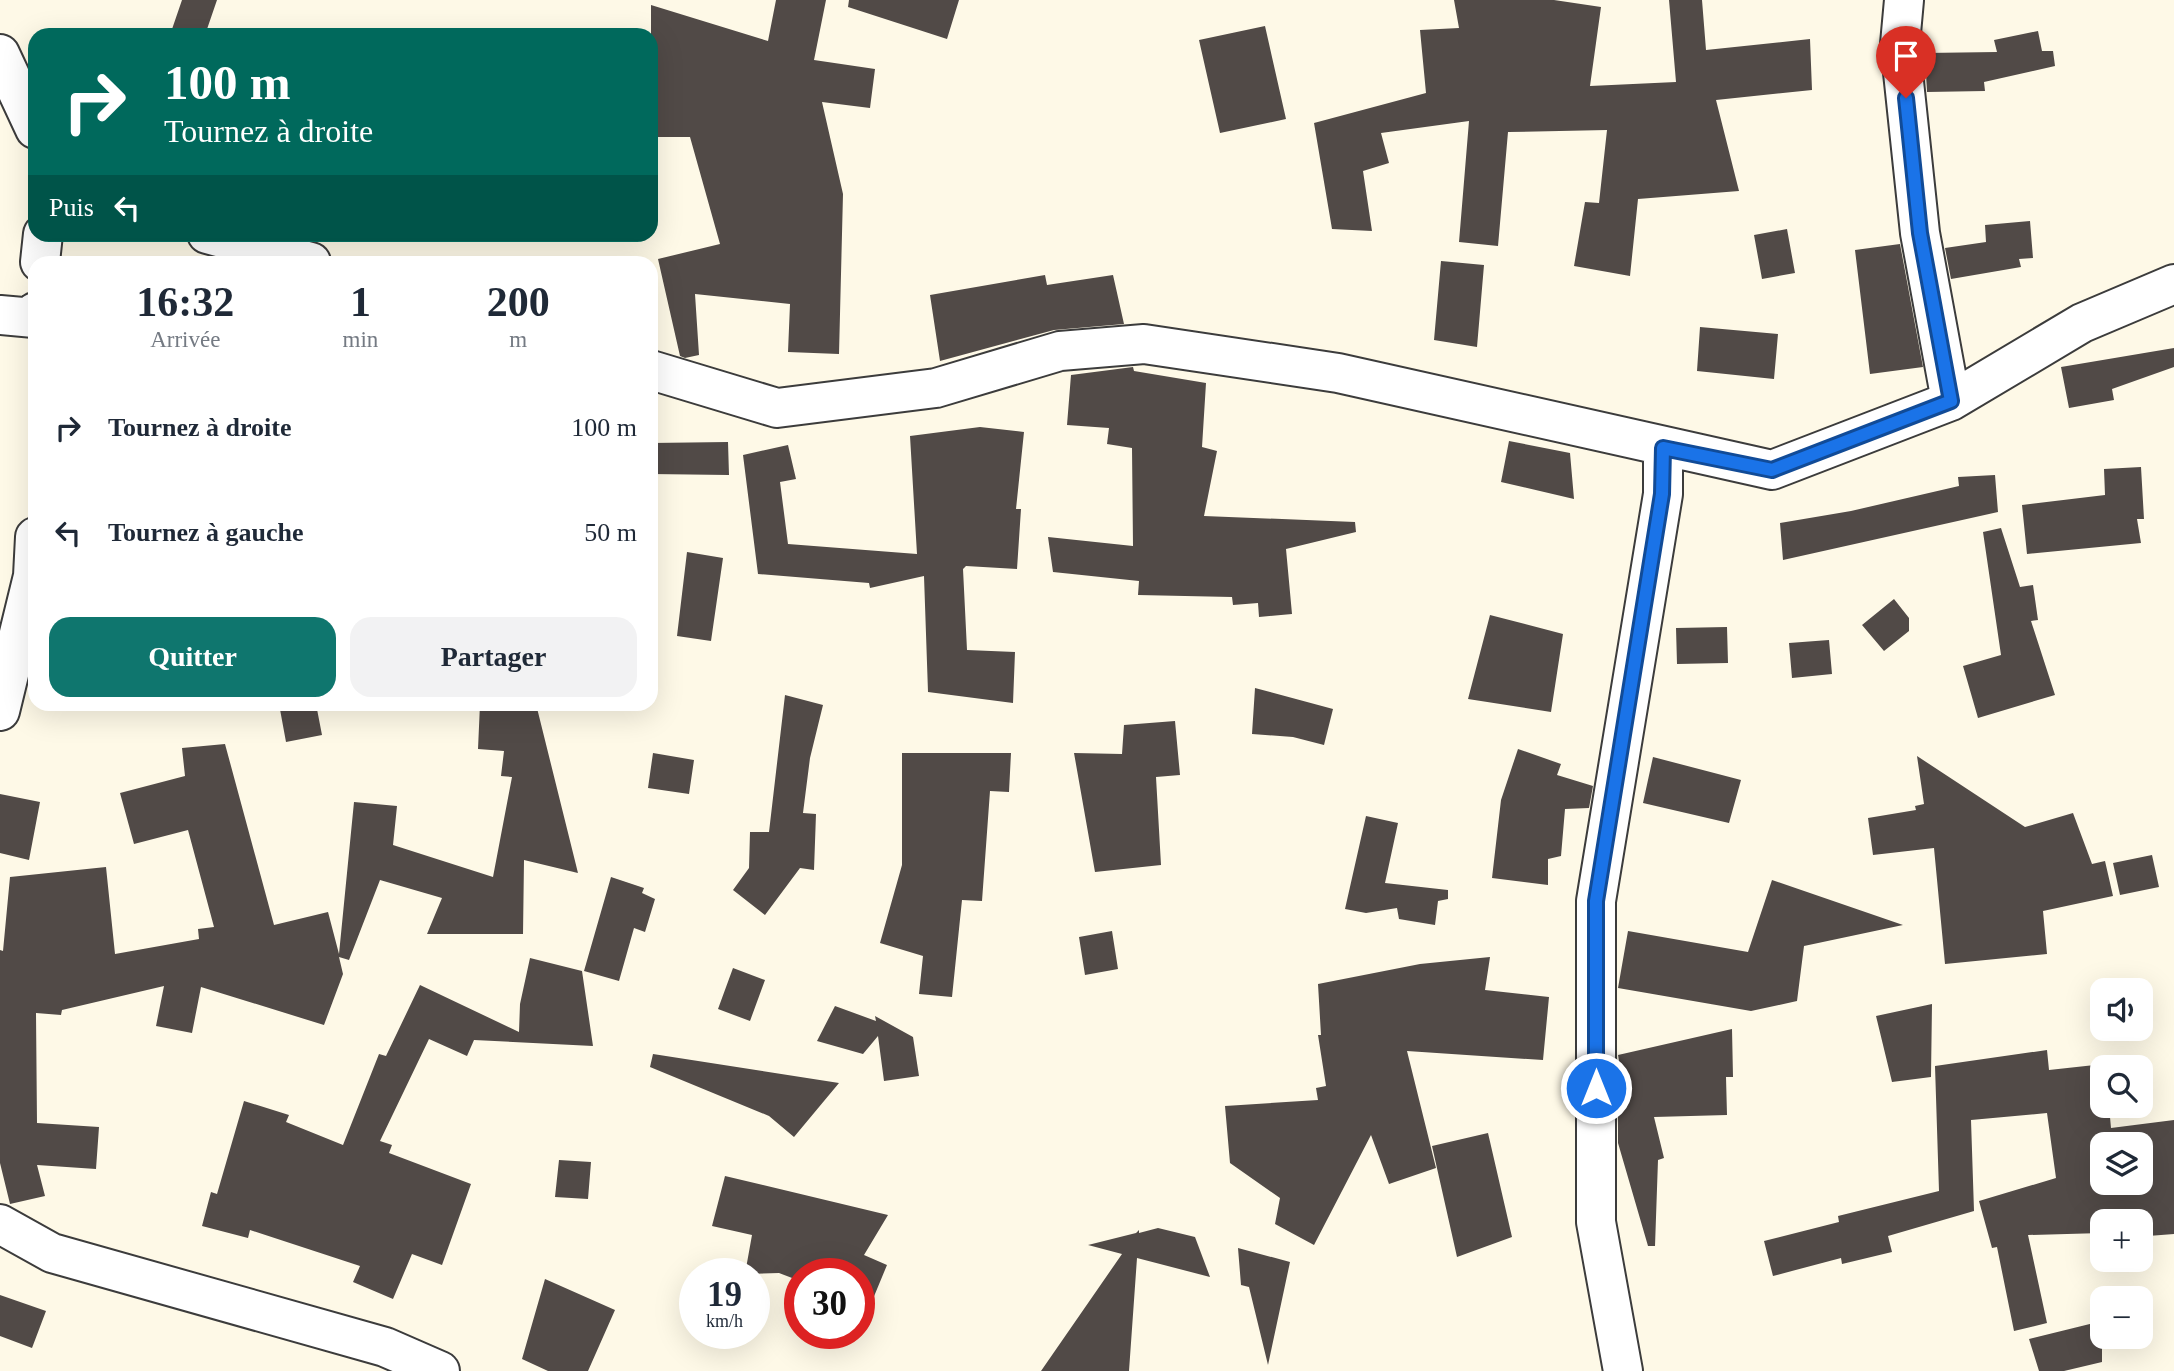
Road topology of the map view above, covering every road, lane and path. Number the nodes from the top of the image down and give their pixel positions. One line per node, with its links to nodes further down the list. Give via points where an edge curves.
1 (1903, 0): 10 (street, via 1900,44 1920,233)
2 (0, 54): 3 (street)
3 (28, 115)
4 (237, 242): 5 (street)
5 (290, 256)
6 (2174, 284): 10 (street, via 2082,323)
7 (0, 315): 8 (street)
8 (28, 317)
9 (658, 372): 11 (street, via 777,408 936,388 1060,351 1144,344 1338,373)
10 (1951, 401): 11 (street, via 1772,470)
11 (1663, 448): 16 (street, via 1662,494 1596,901 1596,1222)
12 (28, 596): 13 (street)
13 (0, 711)
14 (0, 1224): 15 (street, via 52,1253 385,1347)
15 (440, 1371)
16 (1623, 1371)

